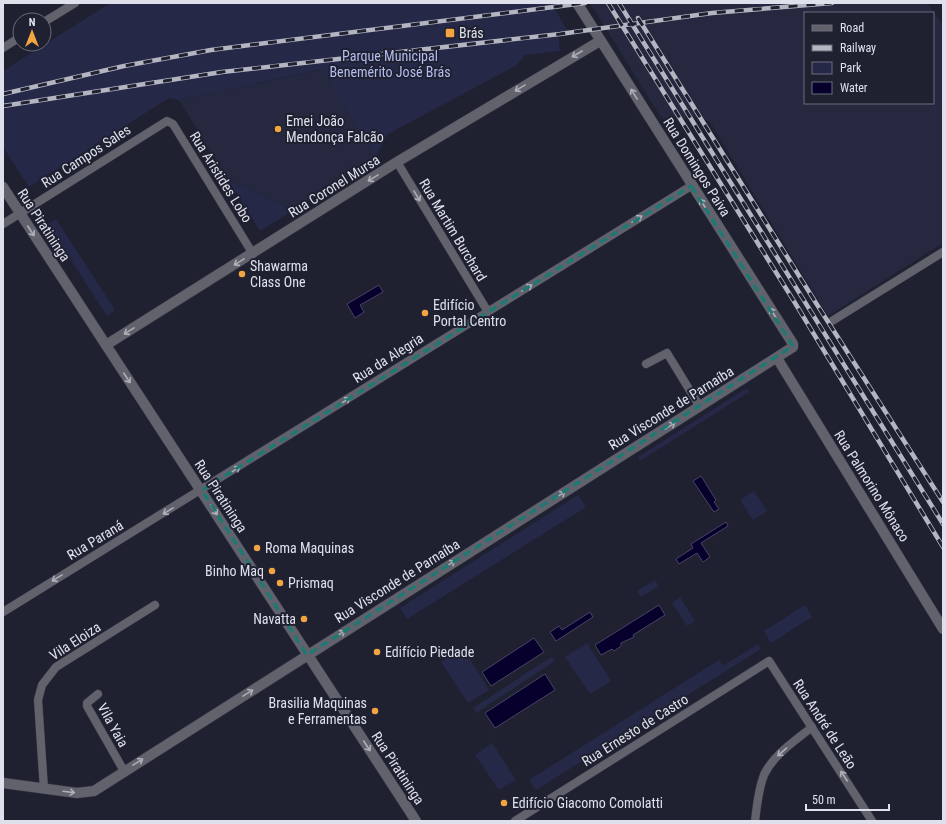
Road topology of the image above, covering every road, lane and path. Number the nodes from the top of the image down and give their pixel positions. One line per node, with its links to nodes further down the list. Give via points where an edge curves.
1 (75, 3): 3 (street)
2 (577, 3): 4 (street, Rua Domingos Paiva)
3 (52, 17)
4 (600, 41): 8 (street, Rua Coronel Mursa, one-way to 8); 9 (street, Rua Domingos Paiva, one-way to 4)
5 (12, 43): 6 (street)
6 (3, 48)
7 (162, 122): 11 (street, Rua Campos Sales); 14 (street, Rua Aristides Lobo, via 173,124)
8 (397, 162): 14 (street, Rua Coronel Mursa, one-way to 14); 15 (street, Rua Martim Burchard, one-way to 15)
9 (691, 186): 15 (street, Rua da Alegria, one-way to 9); 18 (street, Rua Domingos Paiva, one-way to 9)
10 (3, 187): 11 (street, Rua Piratininga)
11 (20, 214): 12 (street, Rua Campos Sales); 17 (street, Rua Piratininga, one-way to 17)
12 (3, 224)
13 (943, 252): 16 (street)
14 (253, 254): 17 (street, Rua Coronel Mursa, one-way to 17)
15 (488, 312): 22 (street, Rua da Alegria, one-way to 15)
16 (832, 320)
17 (106, 346): 22 (street, Rua Piratininga, one-way to 22)
18 (793, 346): 19 (street, Rua Visconde de Parnaíba)
19 (777, 358): 21 (street, Rua Visconde de Parnaíba); 25 (street, Rua Palmorino Mônaco)
20 (646, 364): 21 (street, via 667,353)
21 (700, 407): 26 (street, Rua Visconde de Parnaíba, one-way to 21)
22 (202, 490): 24 (street, Rua Paraná, one-way to 24); 26 (street, Rua Piratininga, one-way to 26)
23 (154, 605): 32 (street, Vila Eloiza, via 56,667 42,686 38,700)
24 (3, 612)
25 (943, 629)
26 (307, 655): 30 (street, Rua Visconde de Parnaíba, one-way to 26); 33 (street, Rua Piratininga, one-way to 33)
27 (769, 660): 29 (street, Rua André de Leão); 34 (street, Rua Ernesto de Castro)
28 (98, 694): 30 (street, Vila Yaia, via 87,702 87,706)
29 (812, 727): 35 (street, one-way to 35, via 777,757 765,774); 36 (street, Rua André de Leão, one-way to 29)
30 (124, 772): 32 (street, Rua Visconde de Parnaíba, one-way to 30, via 87,793)
31 (3, 783): 32 (street, Rua Visconde de Parnaíba)
32 (44, 789)
33 (416, 821)
34 (515, 821)
35 (754, 821)
36 (872, 821)

